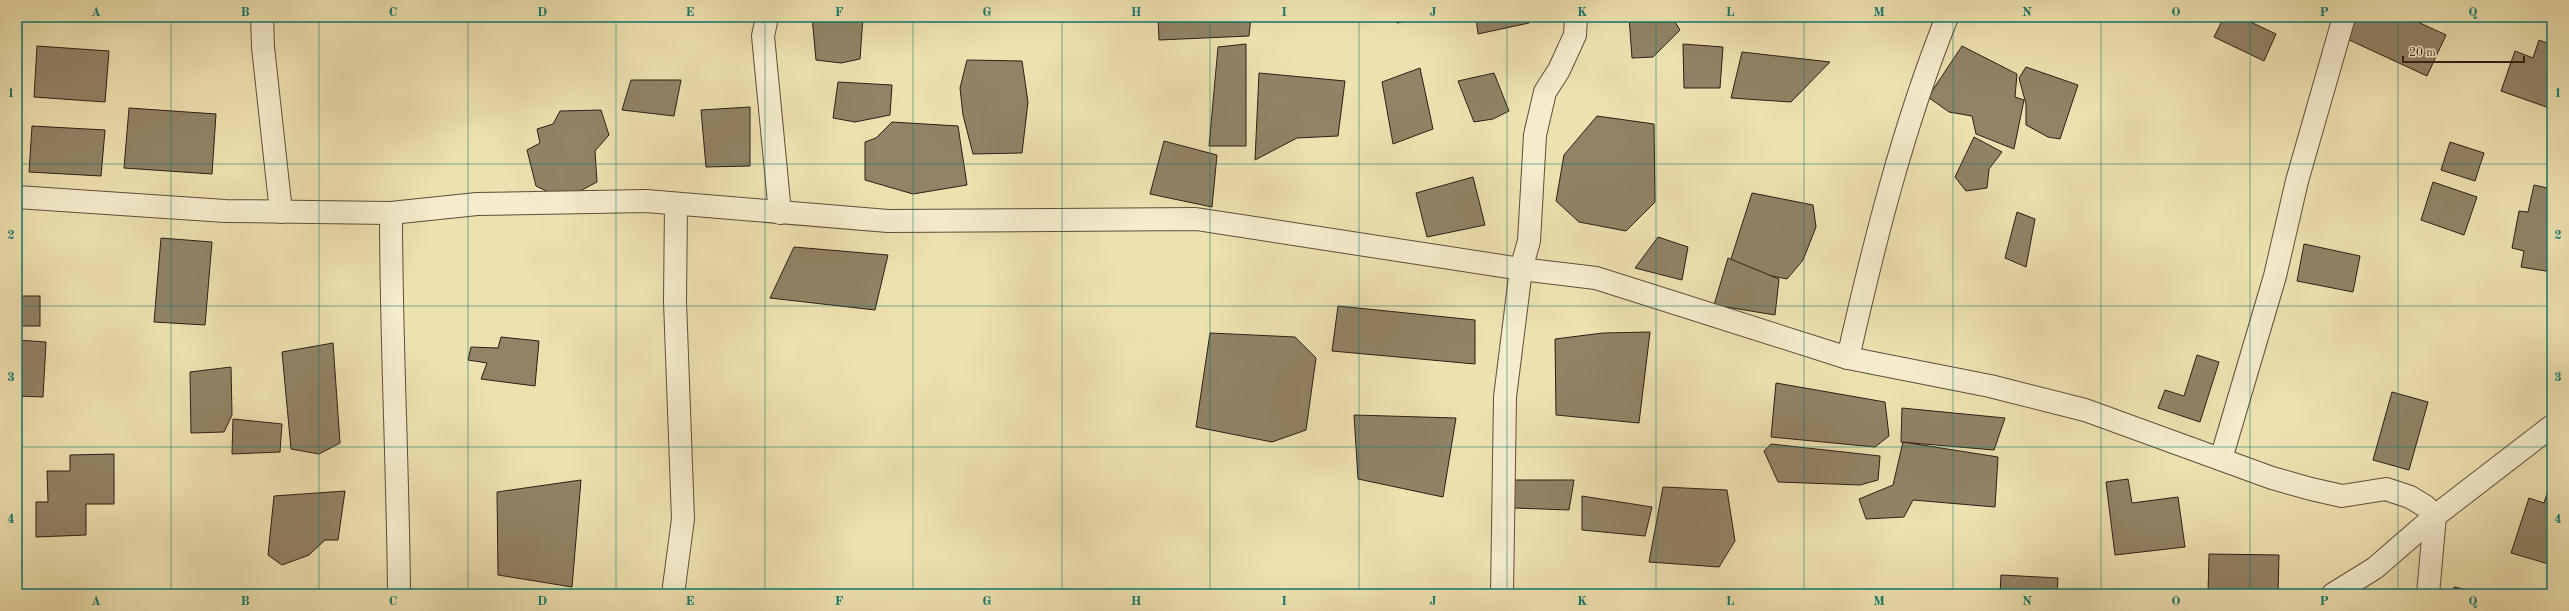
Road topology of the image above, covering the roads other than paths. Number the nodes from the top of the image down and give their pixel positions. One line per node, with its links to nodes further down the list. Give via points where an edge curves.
1 (262, 17): 8 (street)
2 (767, 17): 10 (street, via 763,36)
3 (1576, 17): 11 (street, via 1575,35 1546,92 1535,135 1529,241)
4 (1947, 17): 12 (street, via 1914,107 1870,259)
5 (2344, 17): 14 (street, via 2297,181 2275,276)
6 (17, 197): 8 (street, via 225,211)
7 (676, 204): 9 (street, via 646,201 477,204); 10 (street); 17 (street, via 675,301 683,519)
8 (281, 212): 9 (street)
9 (391, 213): 16 (street, via 391,344 398,490)
10 (780, 213): 11 (street, via 888,221 1196,219)
11 (1521, 269): 12 (street, via 1596,278); 18 (street, via 1505,397)
12 (1848, 358): 14 (street, via 1990,386 2086,410)
13 (2552, 426): 15 (street)
14 (2221, 459): 15 (street, via 2272,478 2342,496 2386,489 2410,496)
15 (2434, 516): 19 (street, via 2375,568); 20 (street)
16 (399, 594)
17 (673, 594)
18 (1502, 594)
19 (2333, 594)
20 (2428, 594)

